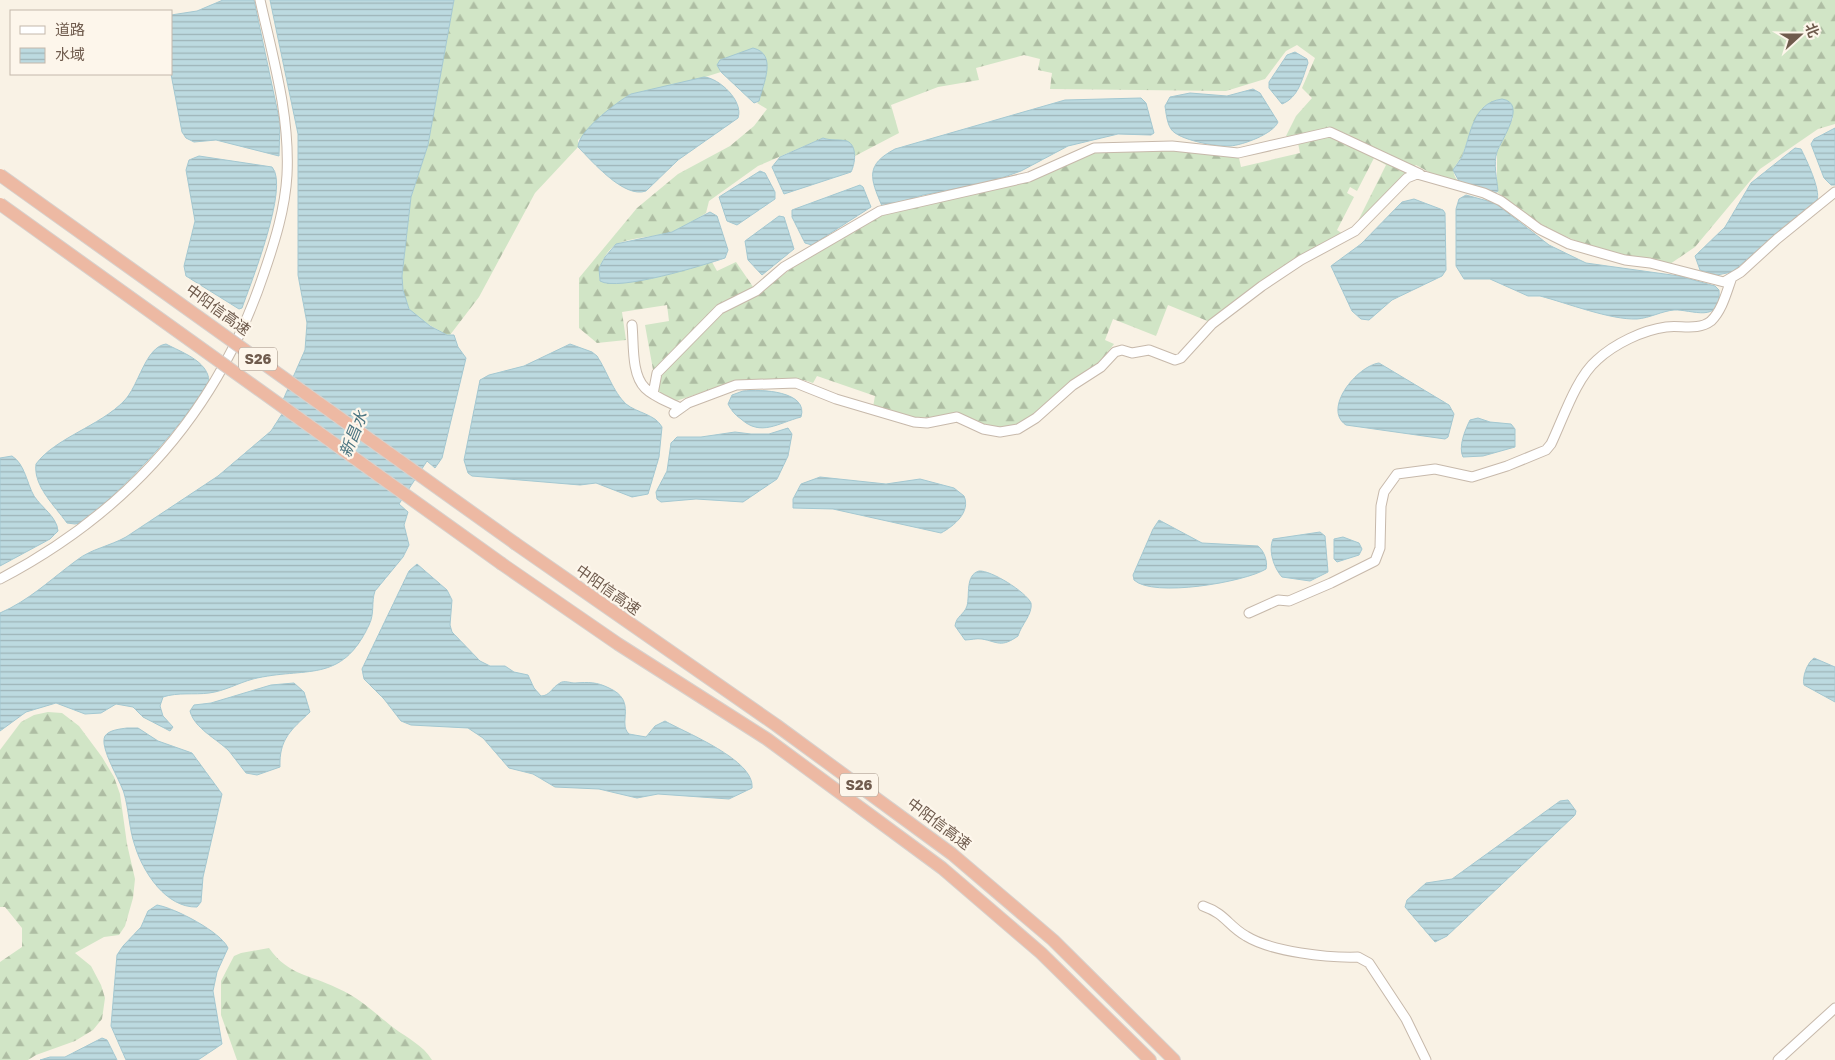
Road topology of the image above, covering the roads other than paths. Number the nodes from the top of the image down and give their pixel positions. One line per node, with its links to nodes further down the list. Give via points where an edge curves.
1 (260, 0): 9 (street, via 285,114 287,176 278,231 252,310 204,401 181,432 135,482 74,534)
2 (1420, 174): 6 (street, via 1492,197 1539,229 1570,244 1625,260 1724,282); 8 (street, via 1330,132 1238,153 1172,146 1094,148 1029,177 880,211 784,267 756,290 720,309 657,373); 8 (street, via 1407,178 1355,231 1301,260 1219,318 1181,358 1175,360 1149,350 1115,352 1097,370 1018,429 990,431 957,417 914,422 836,399 796,383 736,385 677,410)
3 (0, 175): 14 (highway, 中阳信高速 / S26, bridge, via 516,544 776,725 952,854 1053,940)
4 (1835, 192): 6 (street)
5 (0, 204): 13 (highway, S26, bridge, via 502,564 618,644 767,739 935,862 1042,953)
6 (1731, 280): 10 (street, via 1720,310 1706,324 1656,329 1597,359 1582,379 1552,444 1546,450 1472,477 1435,469 1397,474 1384,492 1380,548 1375,560 1323,587 1289,601 1278,600)
7 (632, 324): 8 (street, via 637,373 645,388)
8 (653, 394)
9 (0, 579)
10 (1249, 613)
11 (1203, 906): 15 (street, via 1221,914 1248,937 1260,942 1305,954 1364,959 1406,1020)
12 (1835, 1008): 16 (street)
13 (1150, 1060)
14 (1174, 1060)
15 (1426, 1060)
16 (1778, 1060)

